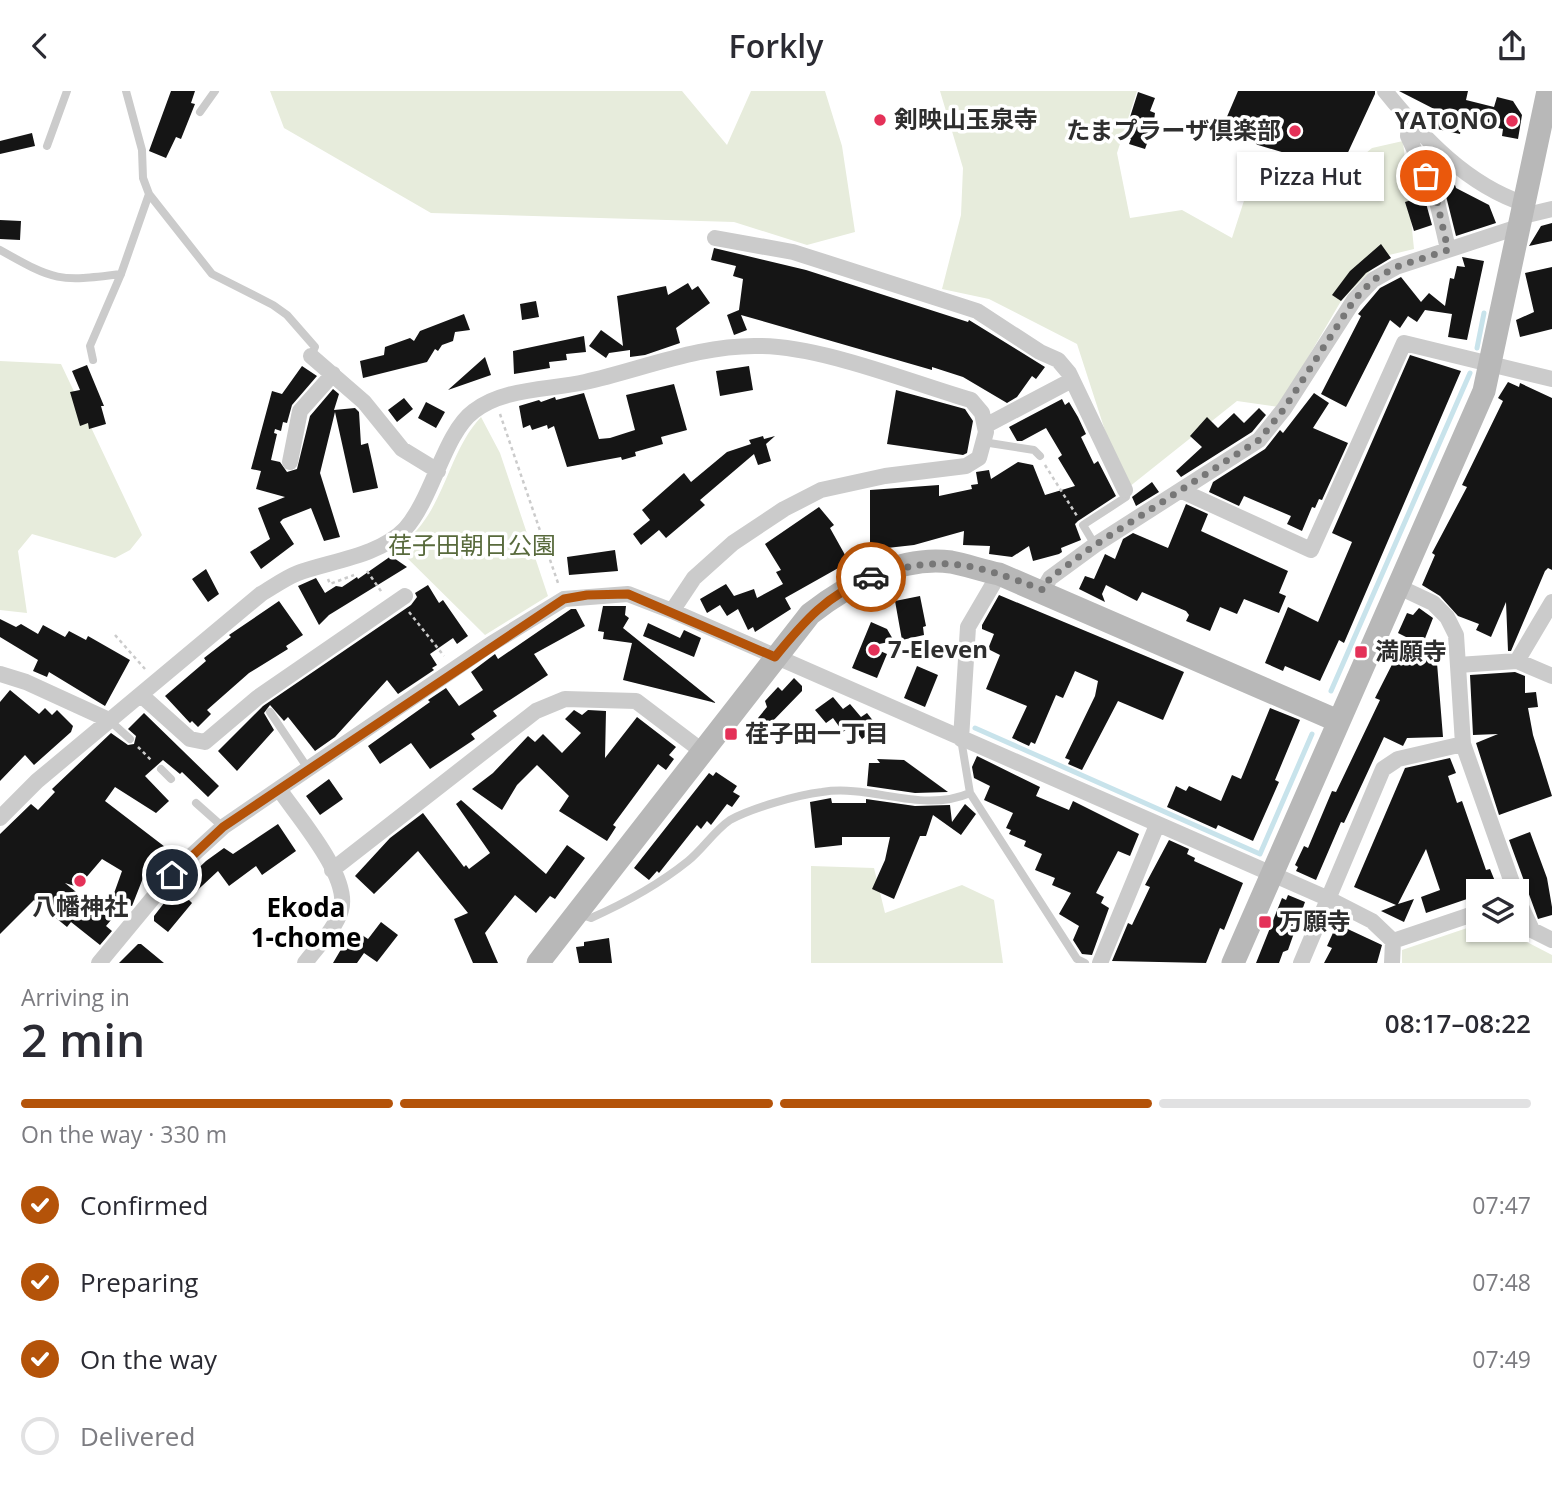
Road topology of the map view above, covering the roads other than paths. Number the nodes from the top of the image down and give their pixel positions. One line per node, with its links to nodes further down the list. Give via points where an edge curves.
1 (67, 91): 8 (lane)
2 (126, 91): 9 (lane)
3 (215, 91): 6 (lane)
4 (1385, 91): 7 (street)
5 (1548, 91): 11 (street)
6 (200, 112)
7 (1409, 121): 11 (street, via 1482,186); 14 (street, via 1408,136 1436,197)
8 (47, 146)
9 (149, 194): 15 (lane); 16 (lane, via 212,274 287,315 314,347)
10 (1552, 209): 11 (street)
11 (1523, 215): 14 (street); 18 (street)
12 (715, 238): 21 (street, via 793,252 977,311 1058,360)
13 (0, 250): 15 (lane, via 54,278 71,281)
14 (1448, 250): 27 (street, via 1396,267 1373,280 1354,300 1259,440)
15 (121, 274): 17 (lane, via 90,346)
16 (311, 356): 19 (street)
17 (93, 360)
18 (1491, 366): 20 (street); 27 (street, via 1404,343 1311,550); 30 (street)
19 (333, 374): 24 (street, via 300,411); 25 (street, via 364,402 402,449)
20 (1552, 379)
21 (1072, 380): 22 (street); 26 (street)
22 (984, 434): 23 (lane); 25 (street, via 982,413 971,400 798,349 759,346 704,351 585,382 494,398 471,412); 34 (street, via 979,458 966,466 885,476 821,491 784,509 704,569)
23 (1040, 456)
24 (290, 462)
25 (438, 471): 40 (street, via 419,512 402,532 373,548 295,574 261,594)
26 (1125, 490): 28 (lane, via 1126,496 1083,525)
27 (1182, 491): 28 (street)
28 (1095, 545): 31 (street, via 1050,578)
29 (999, 573): 31 (street); 35 (street, via 950,562 918,564 873,576 842,589 810,614); 45 (street, via 968,627)
30 (1399, 587): 37 (street, via 1433,603 1447,617 1455,635); 43 (street)
31 (1043, 590): 43 (street)
32 (402, 597): 40 (street, via 257,698 205,742 190,739)
33 (1552, 603): 36 (street)
34 (672, 611): 35 (street); 49 (street, via 628,594 564,599)
35 (775, 657): 45 (street); 47 (street)
36 (1517, 661): 37 (street); 39 (street)
37 (1458, 665): 46 (street)
38 (0, 674): 42 (street)
39 (1552, 675)
40 (141, 695): 42 (street)
41 (270, 712): 49 (lane)
42 (109, 720): 44 (lane); 54 (street)
43 (1338, 721): 58 (street)
44 (130, 739)
45 (961, 739): 52 (lane); 55 (street)
46 (1463, 744): 59 (street); 60 (street, via 1398,759 1383,769)
47 (702, 751): 57 (street, via 635,701 565,699 536,711); 61 (street)
48 (161, 769): 50 (lane)
49 (309, 770): 51 (street)
50 (172, 779)
51 (279, 789): 56 (street); 57 (street)
52 (970, 793): 61 (lane, via 953,800 927,801 823,791 759,809 730,820 689,860 627,902 591,918); 69 (lane, via 1077,959)
53 (196, 803): 56 (lane)
54 (0, 818)
55 (1157, 825): 58 (street); 70 (street)
56 (223, 827): 66 (street, via 176,870)
57 (332, 870): 67 (street, via 344,893 341,913)
58 (1271, 876): 60 (street); 71 (street)
59 (1511, 879)
60 (1329, 898): 65 (street, via 1372,921); 72 (street)
61 (577, 913): 68 (street)
62 (1466, 916): 65 (street)
63 (1529, 924): 64 (street)
64 (1552, 940)
65 (1392, 941): 73 (street)
66 (99, 963)
67 (304, 963)
68 (538, 963)
69 (1085, 963)
70 (1100, 963)
71 (1233, 963)
72 (1301, 963)
73 (1392, 963)

